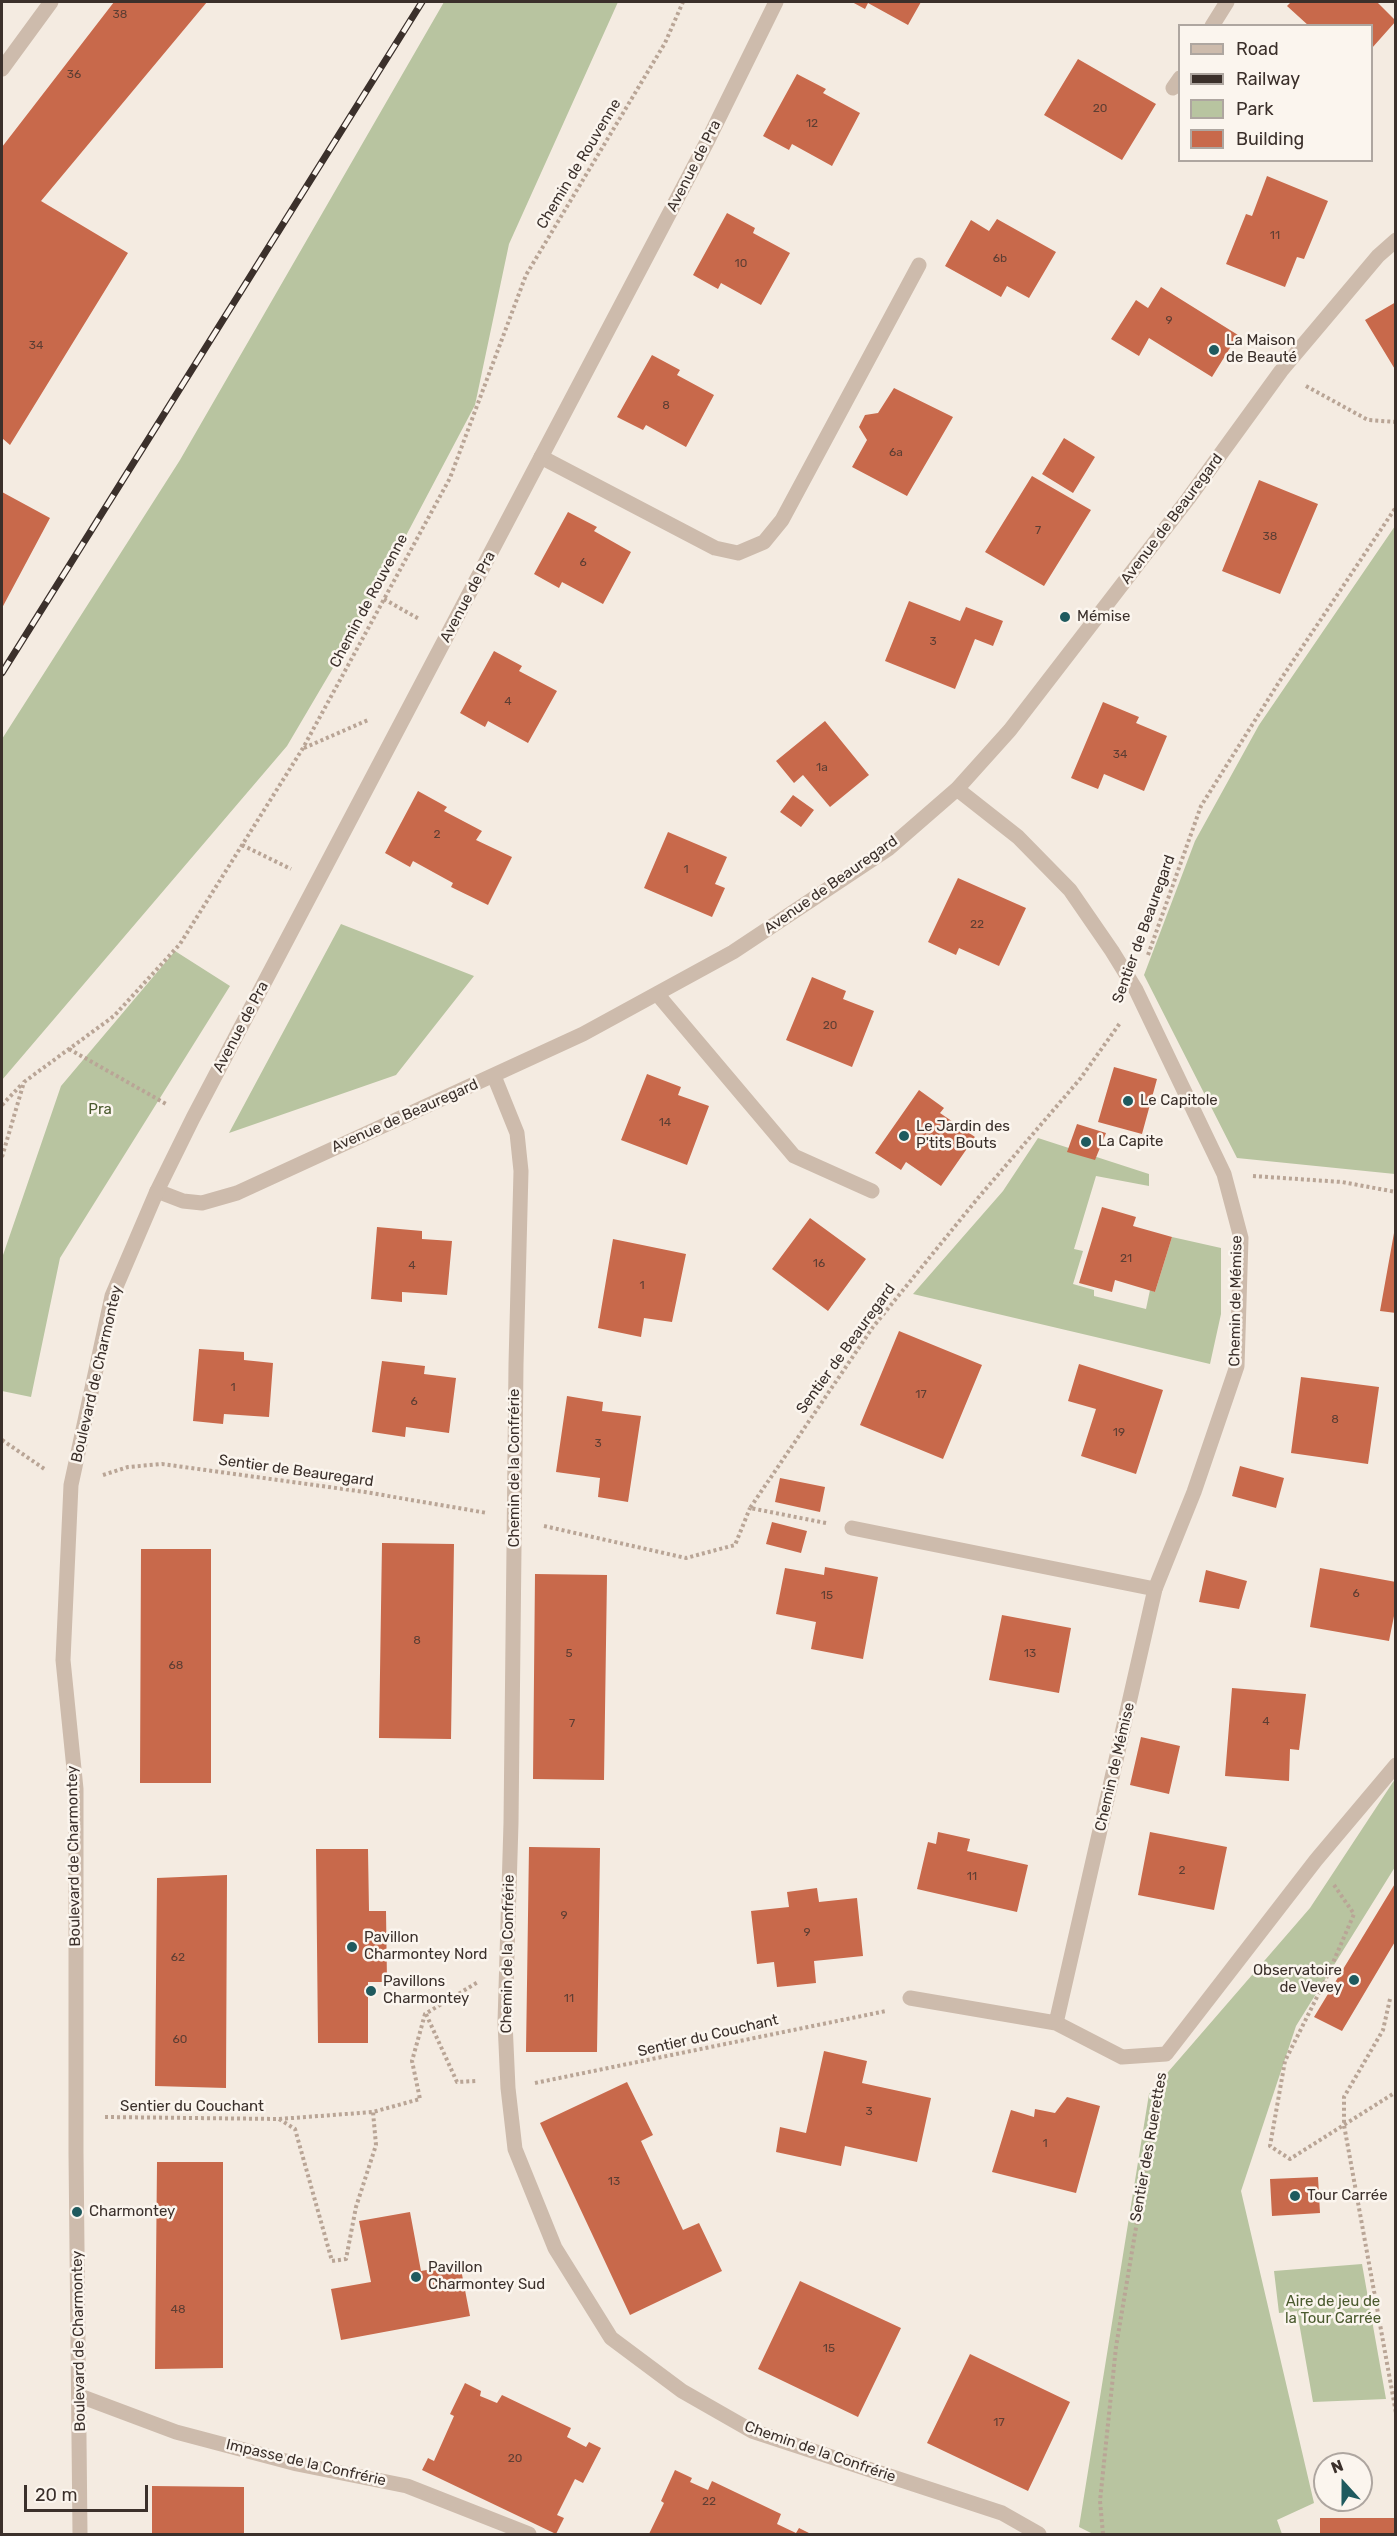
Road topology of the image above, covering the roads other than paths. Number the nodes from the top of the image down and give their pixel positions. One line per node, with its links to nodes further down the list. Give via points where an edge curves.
1 (51, 2): 5 (street)
2 (776, 2): 8 (street, Avenue de Pra)
3 (1227, 2): 4 (street)
4 (1213, 24)
5 (2, 69)
6 (1395, 240): 9 (street, Avenue de Beauregard, via 1281,371 1079,644 1011,730)
7 (919, 265): 8 (street, via 782,520 764,542 738,553 715,548)
8 (541, 457): 12 (street, Avenue de Pra)
9 (957, 789): 10 (street, Avenue de Beauregard, via 888,849 733,952); 15 (street, Chemin de Mémise, via 1018,837 1070,890 1136,990 1224,1174 1241,1238 1238,1366)
10 (658, 995): 11 (street, Avenue de Beauregard); 13 (street, via 794,1156)
11 (494, 1076): 12 (street, Avenue de Beauregard, via 237,1193 202,1203); 22 (street, Chemin de la Confrérie, via 517,1133 521,1171 512,1811 505,2022 515,2149 555,2248 611,2338 682,2391 752,2431 1002,2513)
12 (157, 1191): 19 (street, Boulevard de Charmontey, via 112,1296 71,1485 63,1660 76,1789)
13 (872, 1191)
14 (852, 1528): 15 (street)
15 (1155, 1589): 18 (street, Chemin de Mémise)
16 (1395, 1765): 18 (street, Sentier des Ruerettes, via 1166,2054 1122,2057)
17 (910, 1998): 18 (street)
18 (1056, 2023)
19 (80, 2396): 20 (street, Boulevard de Charmontey); 21 (street, Impasse de la Confrérie, via 176,2432 297,2464 407,2486)
20 (80, 2535)
21 (529, 2535)
22 (1039, 2535)

